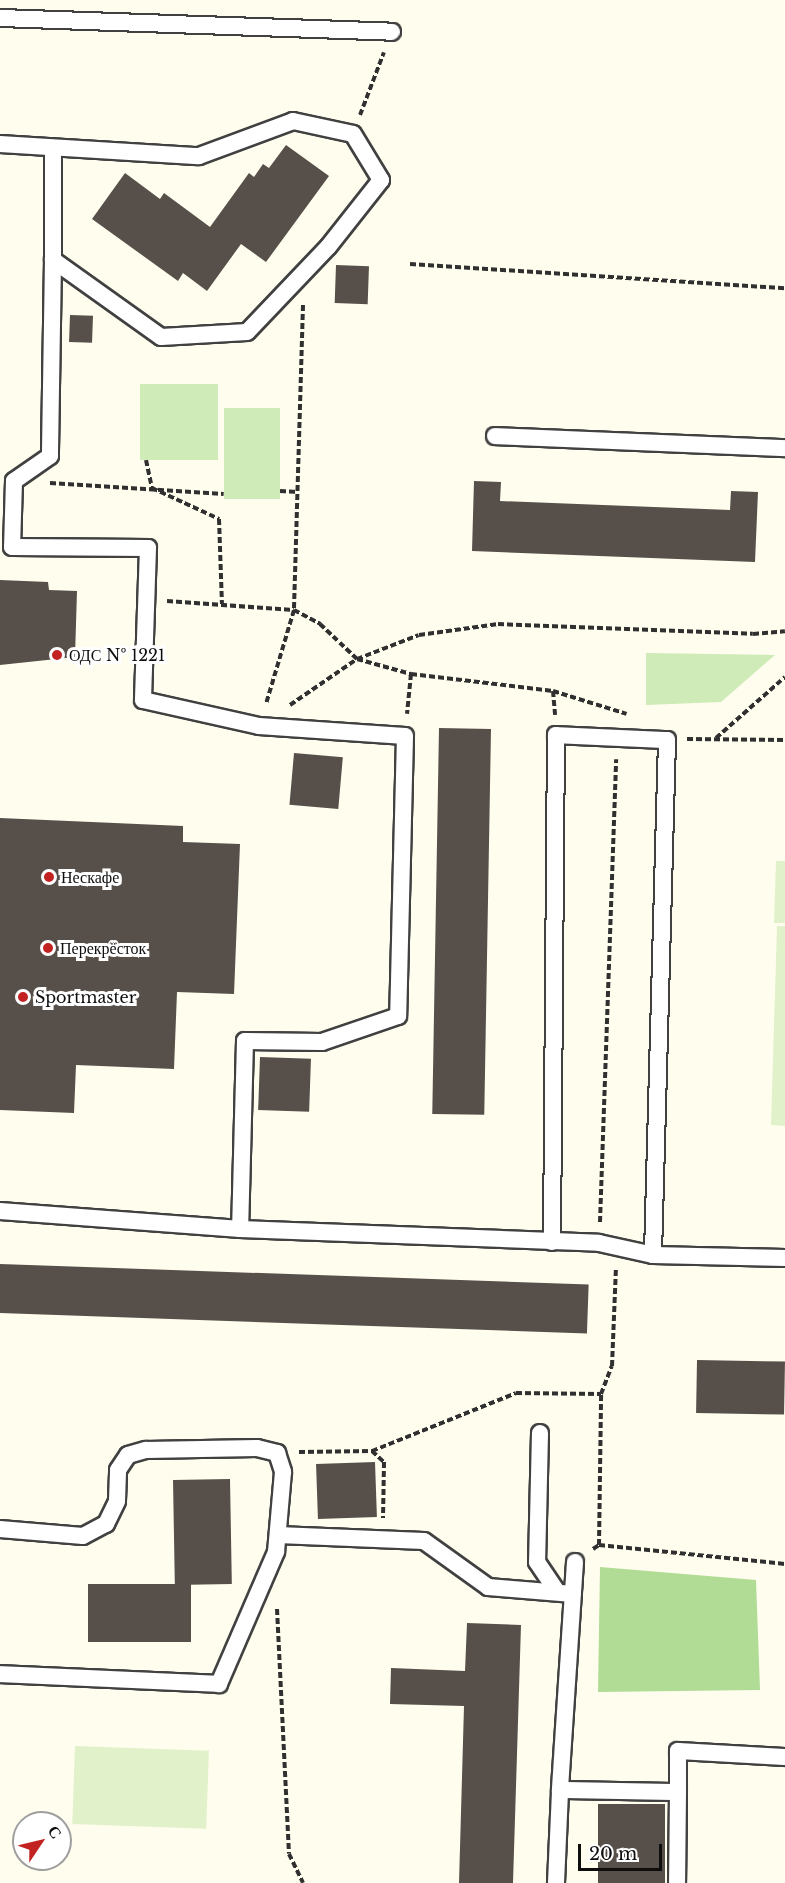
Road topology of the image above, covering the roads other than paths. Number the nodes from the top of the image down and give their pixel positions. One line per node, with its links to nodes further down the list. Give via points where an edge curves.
1 (0, 18): 2 (lane)
2 (392, 32)
3 (0, 144): 4 (lane)
4 (52, 149): 5 (lane); 5 (lane, via 199,156 293,121 353,134 381,180 328,247 247,332 161,338)
5 (52, 260): 9 (lane, via 50,456 14,481 12,547 148,548 143,700 259,726 405,736 398,1016 322,1042 245,1041)
6 (495, 436): 7 (lane)
7 (785, 448)
8 (0, 1211): 9 (lane)
9 (240, 1229): 10 (lane)
10 (552, 1242): 11 (lane, via 599,1243); 11 (lane, via 556,735 667,740)
11 (653, 1254): 12 (lane)
12 (785, 1258)
13 (540, 1434): 17 (lane, via 537,1562)
14 (0, 1529): 15 (lane, via 83,1536 106,1524 117,1501 118,1470 128,1455 146,1450 257,1448 277,1453 283,1472)
15 (278, 1535): 17 (lane, via 424,1541 488,1587); 18 (lane, via 276,1552 219,1684)
16 (575, 1562): 17 (lane)
17 (565, 1593): 20 (lane)
18 (0, 1674)
19 (785, 1757): 21 (lane, via 678,1751)
20 (560, 1790): 21 (lane); 22 (lane)
21 (678, 1792): 23 (lane)
22 (556, 1883)
23 (677, 1883)

